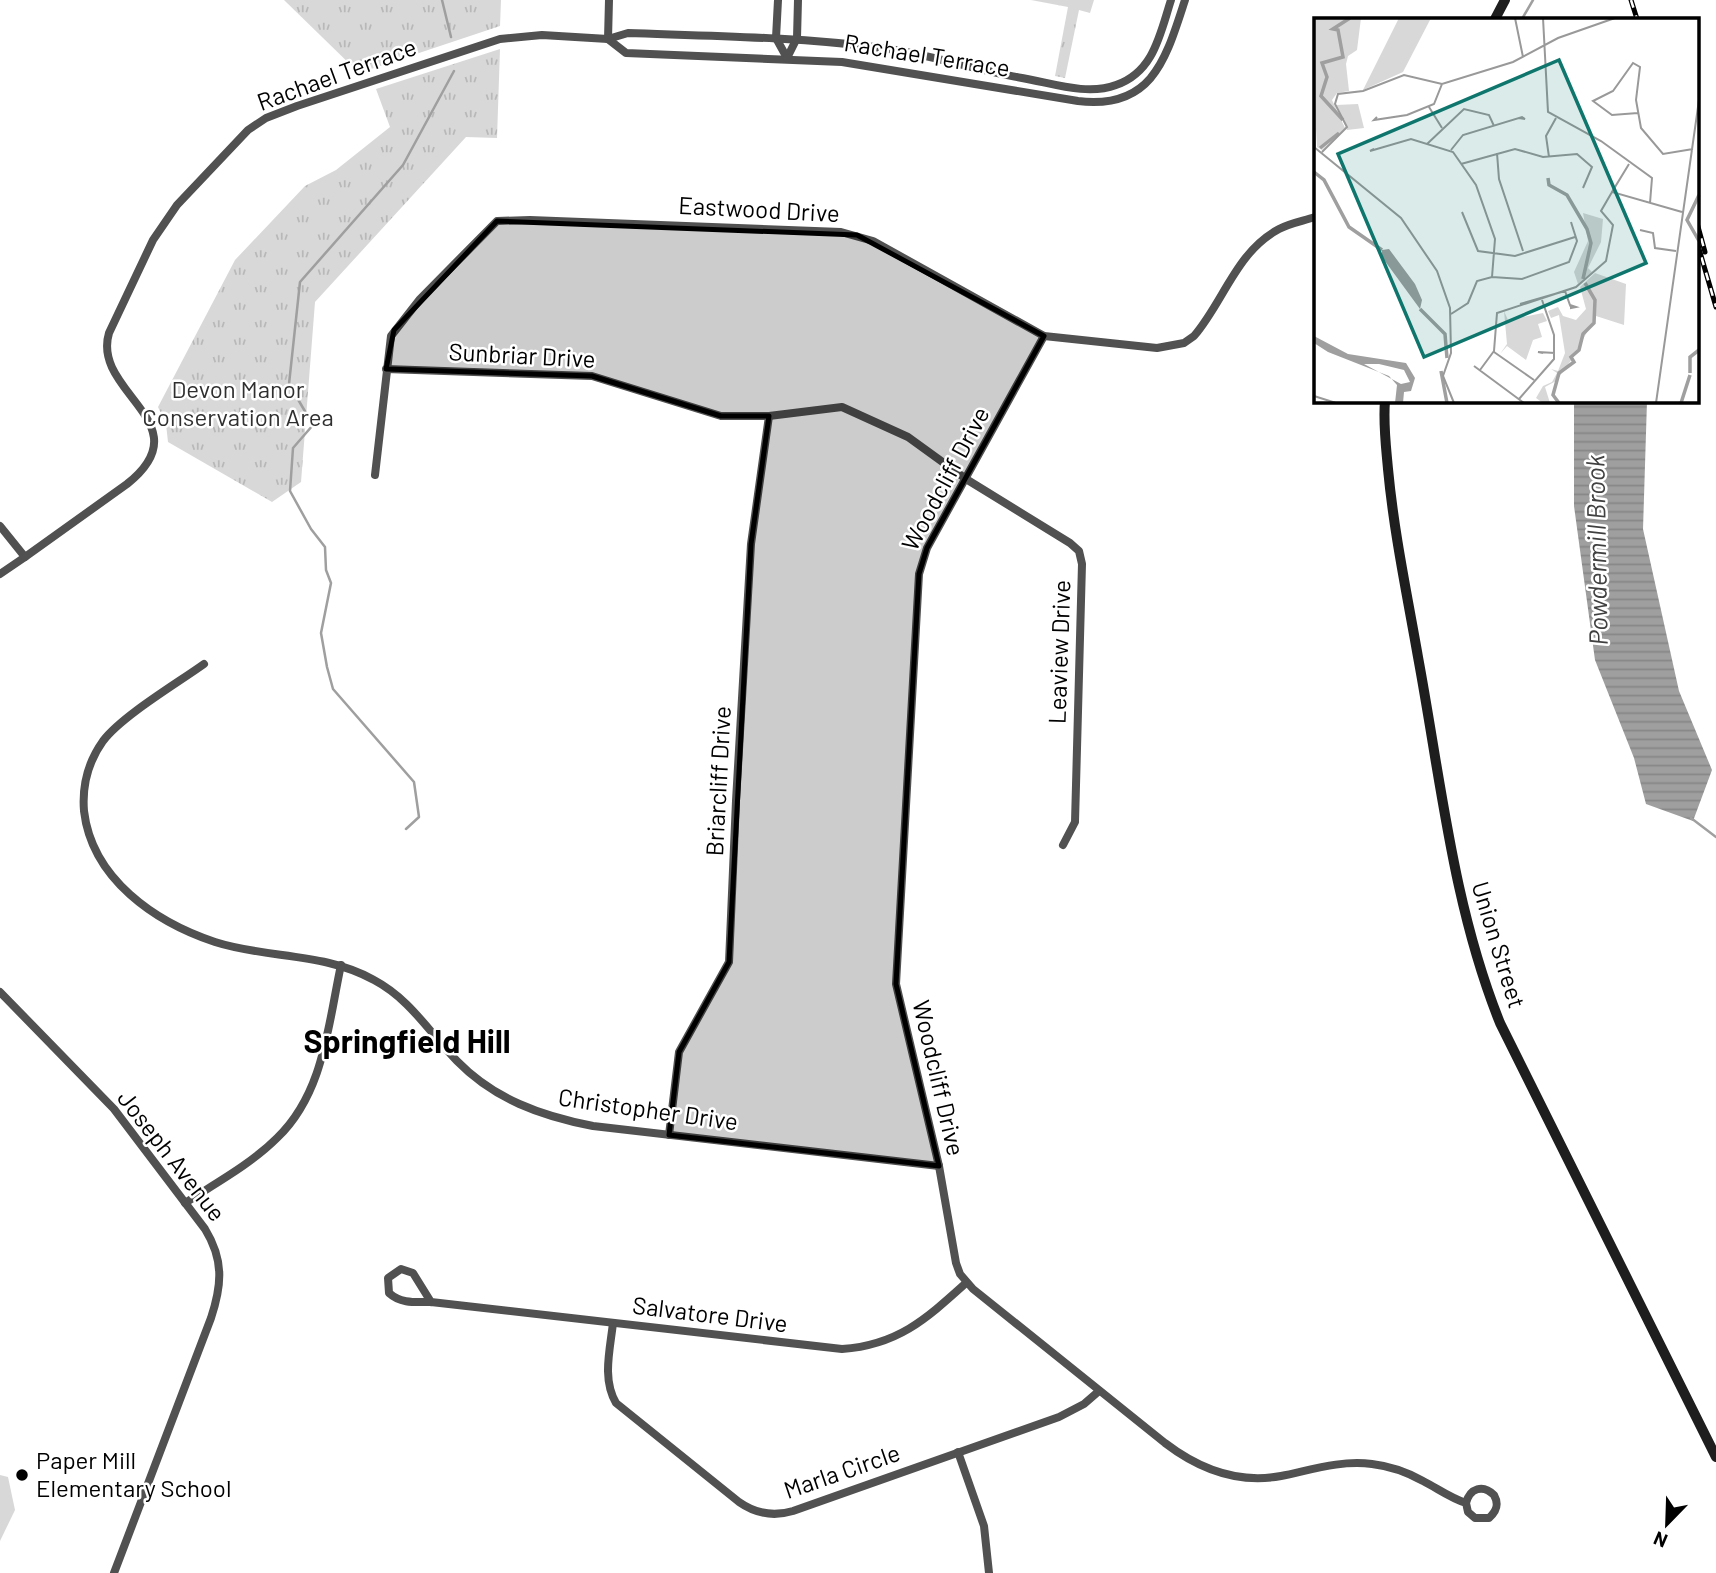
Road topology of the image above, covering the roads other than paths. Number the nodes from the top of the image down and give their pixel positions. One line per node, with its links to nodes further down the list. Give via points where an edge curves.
1 (609, 0): 10 (street)
2 (778, 0): 8 (street)
3 (798, 0): 9 (street)
4 (1171, 0): 9 (street, Rachael Terrace, via 1146,65 1105,89 1012,76 884,48)
5 (1185, 0): 11 (street, Rachael Terrace, via 1157,72 1127,95 1103,102 842,62)
6 (1505, 0): 7 (main road)
7 (1496, 18)
8 (776, 38): 9 (street, Rachael Terrace); 10 (street, Rachael Terrace, via 628,33); 11 (street)
9 (797, 38): 11 (street)
10 (608, 39): 11 (street, Rachael Terrace, via 626,52); 20 (street, Rachael Terrace, via 541,35 500,39 286,110 242,136 165,222 107,337 110,364 152,427 155,441 149,462 127,484)
11 (787, 58)
12 (1314, 217): 13 (street, Eastwood Drive, via 1278,230 1256,245 1202,326 1184,343 1157,348)
13 (1044, 336): 14 (street, Eastwood Drive, via 857,235 509,220 497,221 407,314 391,337); 18 (street, Woodcliff Drive)
14 (386, 369): 16 (street, Sunbriar Drive, via 592,376 721,416); 17 (street, Eastwood Drive)
15 (1385, 402): 34 (main road, Union Street, via 1393,526 1455,874 1482,978 1500,1023)
16 (769, 416): 18 (street, Sunbriar Drive, via 842,407 908,437); 26 (street, Briarcliff Drive, via 750,558 729,962 679,1052)
17 (375, 475)
18 (966, 479): 23 (street, Leaview Drive, via 1070,543 1082,558 1075,822); 27 (street, Woodcliff Drive, via 927,548 919,574 896,984)
19 (0, 526): 20 (street)
20 (24, 557): 21 (street, Rachael Terrace)
21 (0, 574)
22 (204, 664): 24 (street, Christopher Drive, via 110,733 95,754 83,795 95,852 110,876 138,901 199,936 243,949)
23 (1063, 845)
24 (341, 965): 26 (street, Christopher Drive, via 377,981 404,1001 456,1060 504,1097 568,1121); 28 (street, via 319,1068 299,1113 266,1148)
25 (0, 992): 28 (street, Joseph Avenue, via 114,1109)
26 (669, 1135): 27 (street, Christopher Drive)
27 (939, 1166): 29 (street, Woodcliff Drive, via 956,1263)
28 (185, 1203): 36 (street, Joseph Avenue, via 213,1241 220,1263 220,1292)
29 (966, 1283): 31 (street, Salvatore Drive, via 912,1329 856,1348); 32 (street)
30 (431, 1302): 30 (street, Salvatore Drive, via 394,1298 388,1278 401,1269 413,1273); 31 (street, Salvatore Drive)
31 (613, 1323): 33 (street, Marla Circle, via 608,1373 616,1403 752,1510 784,1514)
32 (1100, 1391): 33 (street, Marla Circle, via 1070,1412); 35 (street, via 1175,1451 1214,1471 1258,1478 1331,1464 1368,1464 1413,1476)
33 (958, 1452): 37 (street, via 984,1526)
34 (1716, 1457)
35 (1466, 1503)
36 (114, 1573)
37 (989, 1573)

